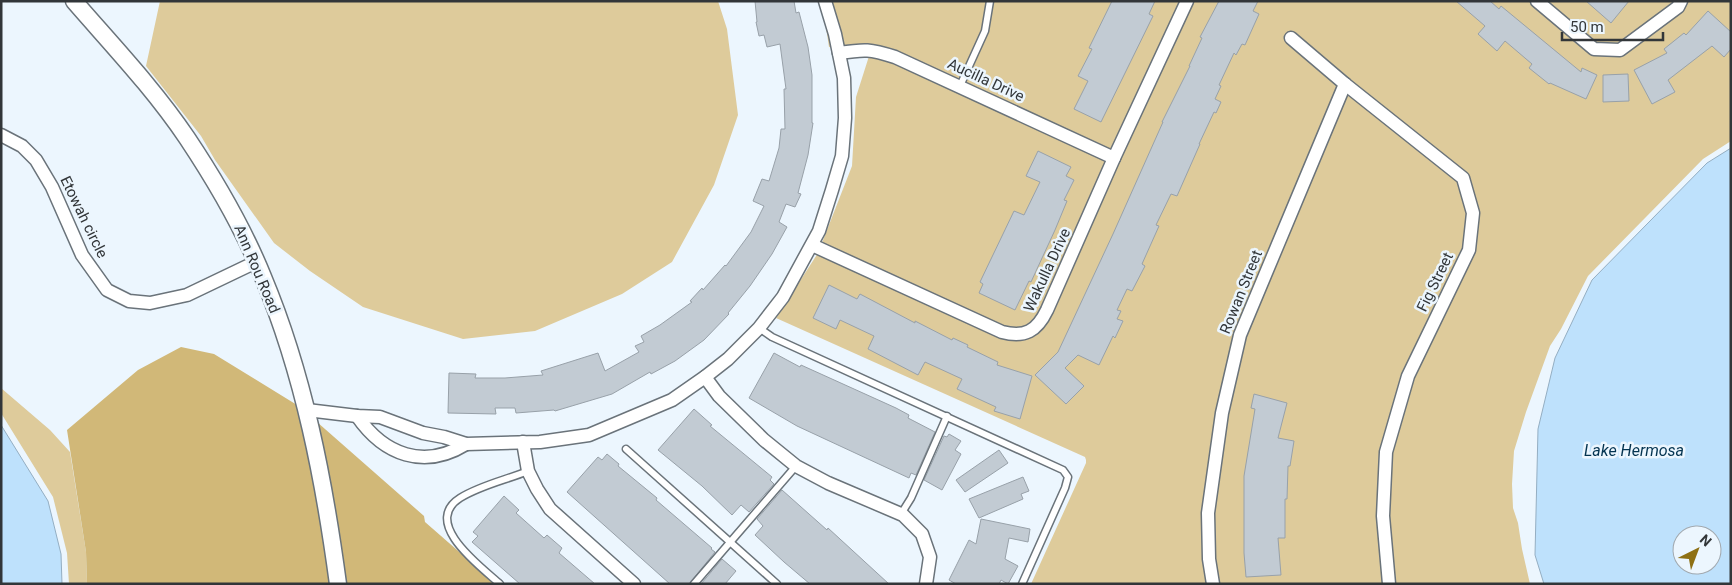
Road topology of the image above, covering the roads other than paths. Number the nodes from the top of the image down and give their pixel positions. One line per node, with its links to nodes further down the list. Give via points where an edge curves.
1 (74, 1): 14 (street, Ann Rou Road, via 161,103 187,139 231,210)
2 (825, 1): 8 (street)
3 (990, 1): 10 (lane, via 985,31)
4 (1187, 1): 12 (street, Wakulla Drive)
5 (1537, 1): 6 (street, via 1594,49 1620,50 1678,8)
6 (1681, 1)
7 (1291, 38): 9 (street, Fig Street)
8 (839, 53): 10 (street, Aucilla Drive, via 871,50 895,57); 13 (street, via 844,78 842,156)
9 (1345, 84): 36 (street, Rowan Street, via 1240,335 1222,412 1208,513); 37 (street, Fig Street, via 1463,178 1473,213 1469,250 1408,376 1386,452 1383,516)
10 (960, 86): 12 (street, Aucilla Drive)
11 (1, 135): 14 (street, Etowah circle, via 22,146 36,160 52,187 82,256 107,290 130,301 166,301 187,295)
12 (1114, 158): 13 (street, Wakulla Drive, via 1043,320 1025,333 1002,332)
13 (812, 245): 15 (street, via 783,298)
14 (256, 262): 17 (street, Ann Rou Road, via 286,339)
15 (758, 328): 16 (street); 19 (lane)
16 (705, 377): 21 (street, via 672,400 589,435); 25 (street, via 719,396)
17 (307, 410): 18 (street); 29 (street, Ann Rou Road, via 327,505)
18 (357, 416): 20 (street, via 380,417); 24 (street, via 390,449 411,457)
19 (947, 416): 27 (lane, via 911,498); 35 (lane, via 1054,465 1068,477)
20 (427, 434): 22 (street); 24 (street)
21 (524, 442): 22 (street); 26 (street)
22 (466, 444): 24 (street, via 456,450)
23 (626, 449): 28 (lane)
24 (424, 457)
25 (796, 466): 27 (street); 28 (lane)
26 (528, 471): 30 (lane, via 465,496 451,506 448,514 447,522 453,538); 31 (street, via 550,508)
27 (900, 514): 34 (street, via 922,534 930,557)
28 (730, 541): 32 (lane); 33 (lane)
29 (338, 584)
30 (500, 584)
31 (634, 584)
32 (694, 584)
33 (777, 584)
34 (926, 584)
35 (1022, 584)
36 (1213, 584)
37 (1390, 584)

